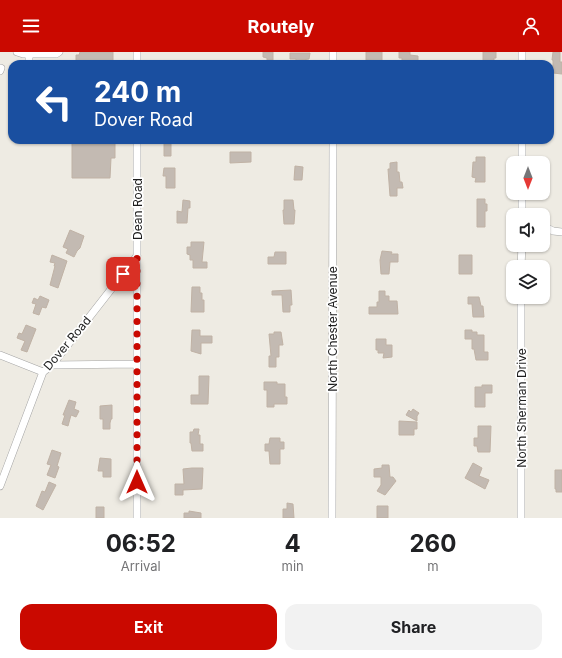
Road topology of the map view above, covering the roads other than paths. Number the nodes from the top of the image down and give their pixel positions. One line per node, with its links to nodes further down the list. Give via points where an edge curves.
1 (17, 52): 3 (street)
2 (59, 52): 3 (street)
3 (30, 54): 4 (street)
4 (30, 60)
5 (137, 144): 11 (street, Dean Road)
6 (333, 144): 19 (street, North Chester Avenue)
7 (522, 144): 8 (street)
8 (522, 156)
9 (550, 230): 10 (street)
10 (562, 232)
11 (137, 256): 14 (street, Dover Road); 15 (street, Dean Road)
12 (521, 304): 20 (street, North Sherman Drive)
13 (0, 355): 16 (street)
14 (52, 364): 15 (street); 16 (street, Dover Road)
15 (137, 364): 18 (street, Dean Road)
16 (43, 372): 17 (street, Dover Road)
17 (0, 486)
18 (136, 518)
19 (332, 518)
20 (521, 518)

